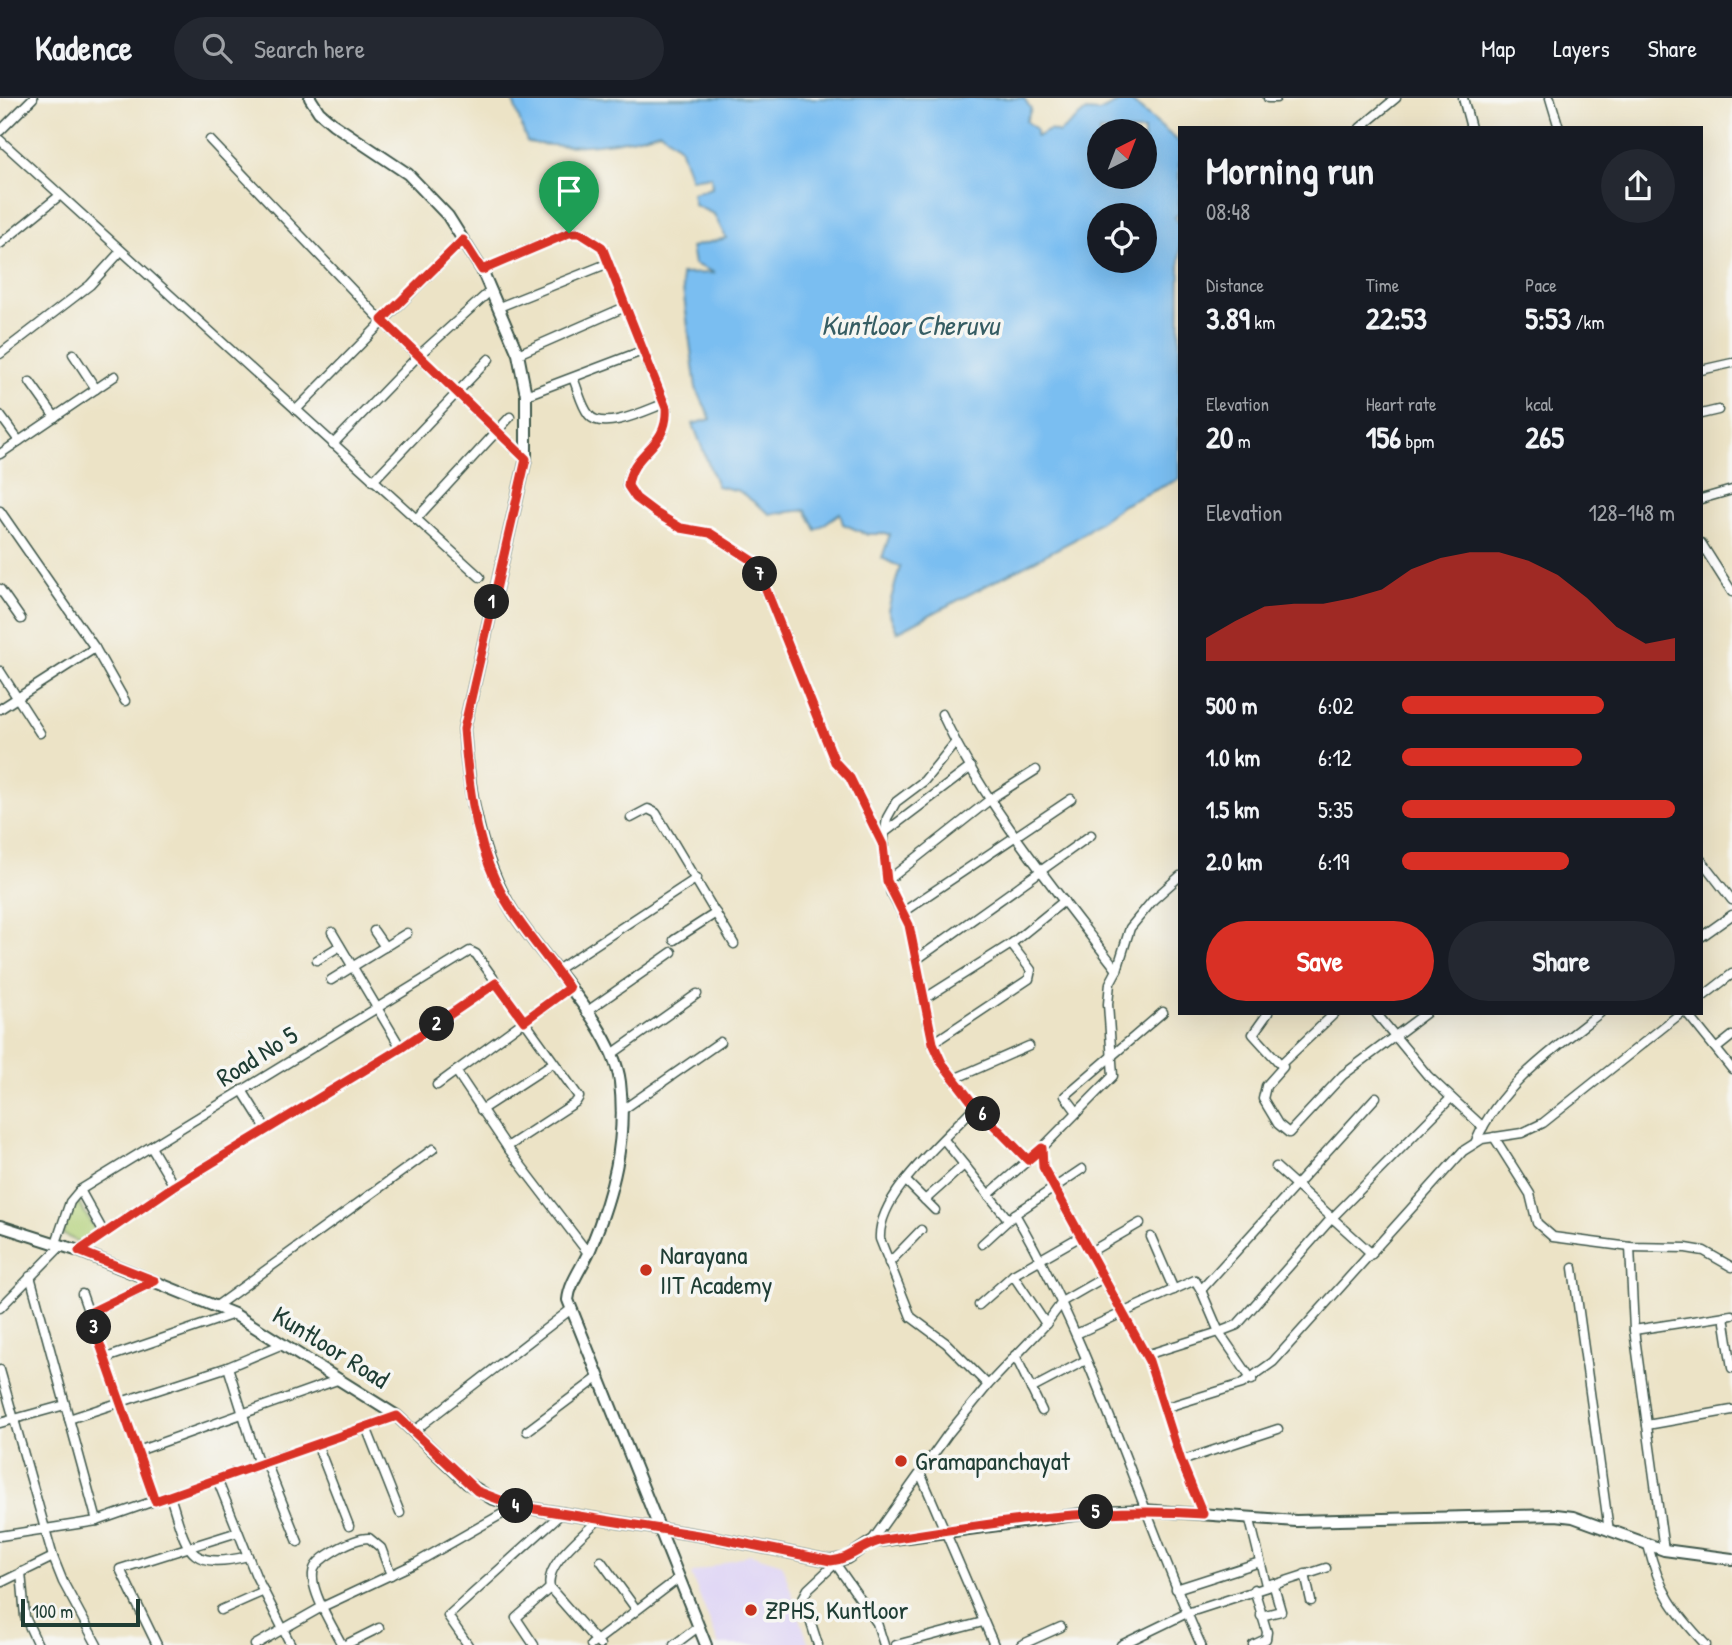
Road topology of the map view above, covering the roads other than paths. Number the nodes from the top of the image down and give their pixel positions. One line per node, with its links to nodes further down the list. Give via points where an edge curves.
1 (33, 98): 11 (street)
2 (310, 98): 15 (street, via 333,124 408,174 449,216)
3 (1268, 98): 4 (street)
4 (1276, 98)
5 (1396, 98): 8 (street)
6 (1463, 98): 9 (street)
7 (1550, 98): 10 (street)
8 (1362, 126)
9 (1470, 126)
10 (1558, 126)
11 (0, 131)
12 (0, 140): 14 (street)
13 (210, 140): 23 (street)
14 (59, 196): 16 (street); 17 (street)
15 (463, 240): 19 (street); 23 (street)
16 (0, 244)
17 (121, 251): 25 (street, via 90,285); 39 (street)
18 (609, 264): 19 (street, via 597,243 580,233 569,233); 21 (street); 22 (street)
19 (482, 270): 20 (street)
20 (489, 292): 21 (street); 28 (street)
21 (499, 307): 27 (street)
22 (625, 307): 24 (street); 27 (street)
23 (382, 320): 28 (street); 39 (street)
24 (642, 351): 33 (street); 38 (street)
25 (0, 354)
26 (73, 354): 35 (street)
27 (518, 354): 37 (street)
28 (418, 356): 36 (street); 47 (street)
29 (489, 359): 36 (street)
30 (1732, 363): 31 (street)
31 (1703, 370)
32 (114, 376): 35 (street)
33 (573, 379): 37 (street); 38 (street, via 589,414 600,421)
34 (30, 382): 44 (street)
35 (96, 388): 44 (street)
36 (457, 393): 45 (street); 50 (street)
37 (526, 396): 49 (street)
38 (663, 404): 76 (street, via 667,422 663,433 629,471 628,486 636,498 681,528 710,533 755,562 835,762 850,778)
39 (296, 410): 47 (street)
40 (1718, 410): 41 (street)
41 (1703, 414)
42 (0, 415): 46 (street)
43 (510, 416): 45 (street)
44 (55, 417): 46 (street)
45 (497, 430): 49 (street); 54 (street)
46 (19, 441): 48 (street)
47 (333, 444): 50 (street)
48 (0, 454)
49 (526, 459): 100 (street, via 464,729 467,775 496,882)
50 (373, 481): 54 (street)
51 (1732, 491): 52 (street)
52 (1703, 498)
53 (0, 511): 60 (street)
54 (415, 519): 56 (street)
55 (1703, 546): 58 (street)
56 (480, 577)
57 (0, 589): 59 (street)
58 (1732, 592)
59 (21, 619)
60 (96, 648): 62 (street); 63 (street)
61 (0, 671): 62 (street)
62 (18, 695): 64 (street); 66 (street)
63 (125, 701)
64 (0, 709)
65 (942, 714): 67 (street)
66 (40, 733)
67 (955, 743): 68 (street); 73 (street, via 924,781 895,802)
68 (971, 767): 70 (street); 73 (street)
69 (1036, 770): 70 (street)
70 (992, 798): 74 (street); 81 (street)
71 (1071, 799): 74 (street)
72 (631, 818): 79 (street, via 648,809 656,813)
73 (884, 833): 76 (street)
74 (1017, 835): 78 (street); 84 (street)
75 (1091, 835): 78 (street)
76 (883, 845): 81 (street)
77 (1703, 863): 82 (street)
78 (1042, 870): 83 (street); 98 (street)
79 (697, 878): 85 (street); 100 (street)
80 (1178, 878): 101 (street, via 1130,928)
81 (887, 881): 84 (street)
82 (1732, 900)
83 (1064, 901): 93 (street); 101 (street)
84 (903, 912): 98 (street)
85 (716, 913): 91 (street); 92 (street)
86 (1732, 915): 90 (street)
87 (374, 931): 95 (street)
88 (332, 932): 94 (street)
89 (407, 933): 95 (street)
90 (1703, 936)
91 (674, 940)
92 (734, 944)
93 (1011, 944): 108 (street); 123 (street, via 1031,970 1029,979)
94 (340, 946): 97 (street); 99 (street)
95 (385, 947): 99 (street)
96 (672, 952): 110 (street)
97 (317, 960)
98 (916, 960): 108 (street)
99 (353, 967): 103 (street); 109 (street)
100 (557, 970): 105 (street)
101 (1117, 970): 127 (street, via 1108,992)
102 (1732, 974): 107 (street)
103 (331, 980)
104 (496, 983): 109 (street, Road No 5, via 477,954 470,951); 119 (street); 125 (street)
105 (569, 988): 110 (street); 119 (street)
106 (697, 995): 128 (street)
107 (1703, 996)
108 (924, 999): 123 (street)
109 (377, 1007): 125 (street); 135 (street, Road No 5)
110 (586, 1012): 128 (street)
111 (1163, 1012): 127 (street)
112 (1267, 1015): 130 (street, via 1253,1034)
113 (1333, 1015): 130 (street)
114 (1378, 1015): 121 (street)
115 (1423, 1015): 121 (street)
116 (1599, 1015): 142 (street, via 1516,1083)
117 (1678, 1015): 144 (street, via 1543,1122 1522,1133)
118 (1690, 1015): 126 (street)
119 (524, 1021): 129 (street); 132 (street)
120 (1732, 1036): 126 (street)
121 (1395, 1037): 130 (street, via 1343,1075 1289,1133 1263,1099); 137 (street)
122 (720, 1042): 140 (street)
123 (933, 1043): 133 (street)
124 (1029, 1046): 133 (street)
125 (401, 1048): 143 (street)
126 (1717, 1048): 131 (street)
127 (1113, 1052): 141 (street, via 1113,1076); 141 (street, via 1065,1096)
128 (612, 1054): 140 (street, via 620,1082)
129 (553, 1063): 139 (street); 148 (street, via 578,1101)
130 (1282, 1063)
131 (1732, 1069)
132 (456, 1071): 134 (street); 139 (street)
133 (954, 1079): 138 (street)
134 (437, 1085)
135 (242, 1090): 143 (street); 147 (street, Road No 5)
136 (1376, 1097): 156 (street)
137 (1451, 1098): 142 (street); 164 (street)
138 (975, 1106): 145 (street); 151 (street)
139 (481, 1110): 148 (street)
140 (621, 1111): 176 (street, via 614,1183)
141 (1077, 1112): 149 (street)
142 (1483, 1127): 146 (street)
143 (267, 1130): 157 (street)
144 (1494, 1137): 146 (street); 173 (street, via 1530,1194 1537,1223 1545,1233 1562,1241)
145 (945, 1141): 152 (street); 155 (street)
146 (1476, 1142): 177 (street)
147 (150, 1147): 157 (street); 159 (street, Road No 5)
148 (507, 1147): 176 (street)
149 (1042, 1148): 151 (street); 158 (street, via 1043,1167)
150 (433, 1149): 191 (street)
151 (1028, 1160): 160 (street)
152 (964, 1165): 160 (street); 161 (street)
153 (1276, 1167): 156 (street)
154 (1082, 1169): 158 (street)
155 (906, 1181): 161 (street); 179 (street, via 880,1228)
156 (1296, 1185): 164 (street); 187 (street)
157 (174, 1186): 168 (street)
158 (1054, 1186): 163 (street); 169 (street)
159 (80, 1190): 168 (street); 171 (street, via 70,1202)
160 (988, 1195): 163 (street)
161 (925, 1200): 162 (street)
162 (935, 1210)
163 (1012, 1217): 172 (street); 178 (street)
164 (1331, 1219): 177 (street); 200 (street, via 1237,1325)
165 (1140, 1223): 175 (street)
166 (0, 1226): 171 (street, Kuntloor Road)
167 (921, 1230): 179 (street)
168 (104, 1233): 174 (street)
169 (1081, 1236): 175 (street); 178 (street)
170 (1152, 1237): 186 (street)
171 (59, 1244): 174 (street, Kuntloor Road); 183 (street)
172 (982, 1244)
173 (1630, 1247): 180 (street, via 1704,1251); 199 (street)
174 (79, 1251): 185 (street, Kuntloor Road)
175 (1090, 1252): 184 (street)
176 (588, 1253): 193 (street, via 569,1293)
177 (1372, 1254): 212 (street)
178 (1042, 1259): 182 (street); 189 (street)
179 (889, 1263): 213 (street, via 911,1317 946,1343)
180 (1732, 1267)
181 (1573, 1268): 250 (street)
182 (1013, 1275): 190 (street); 198 (street)
183 (30, 1276): 192 (street); 216 (street)
184 (1103, 1278): 189 (street); 194 (street)
185 (155, 1281): 191 (street, Kuntloor Road); 195 (street)
186 (1174, 1290): 187 (street, via 1195,1280); 194 (street)
187 (1201, 1290): 200 (street)
188 (82, 1294): 195 (street)
189 (1063, 1301): 198 (street); 201 (street)
190 (979, 1305)
191 (215, 1307): 196 (street, Kuntloor Road)
192 (0, 1308)
193 (570, 1310): 210 (street); 228 (street)
194 (1121, 1312): 201 (street); 204 (street)
195 (89, 1313): 205 (street)
196 (234, 1314): 202 (street, Kuntloor Road); 205 (street)
197 (1728, 1315): 199 (street); 208 (street)
198 (1046, 1324): 203 (street)
199 (1634, 1330): 225 (street)
200 (1219, 1332): 204 (street); 212 (street)
201 (1076, 1334): 206 (street)
202 (283, 1344): 207 (street); 211 (street, Kuntloor Road)
203 (1014, 1355): 213 (street); 214 (street)
204 (1146, 1355): 217 (street)
205 (106, 1359): 215 (street)
206 (1086, 1360): 214 (street); 239 (street)
207 (228, 1367): 215 (street); 220 (street)
208 (1732, 1368)
209 (0, 1370): 222 (street)
210 (599, 1377): 229 (street); 249 (street)
211 (340, 1378): 220 (street); 221 (street, Kuntloor Road)
212 (1252, 1380): 217 (street)
213 (988, 1385): 234 (street)
214 (1031, 1389): 219 (street)
215 (123, 1404): 223 (street); 231 (street)
216 (65, 1405): 222 (street); 223 (street)
217 (1164, 1408): 232 (street)
218 (1732, 1410): 225 (street)
219 (1042, 1411)
220 (242, 1414): 231 (street); 233 (street)
221 (397, 1416): 226 (street); 228 (street, Kuntloor Road)
222 (14, 1419): 224 (street); 247 (street)
223 (69, 1419): 245 (street)
224 (0, 1423)
225 (1647, 1425): 257 (street)
226 (366, 1427): 230 (street); 241 (street)
227 (1278, 1429): 232 (street)
228 (414, 1431): 238 (street, Kuntloor Road, via 477,1491)
229 (527, 1431)
230 (317, 1444): 233 (street); 246 (street)
231 (138, 1451): 237 (street)
232 (1181, 1461): 242 (street)
233 (262, 1463): 235 (street); 253 (street)
234 (921, 1475): 248 (street); 254 (street)
235 (217, 1479): 236 (street); 251 (street)
236 (170, 1496): 237 (street); 256 (street)
237 (155, 1501): 245 (street)
238 (516, 1506): 240 (street, Kuntloor Road); 267 (street)
239 (1143, 1510): 242 (street); 248 (street); 272 (street)
240 (563, 1512): 243 (street, Kuntloor Road); 287 (street, via 448,1616)
241 (400, 1513)
242 (1203, 1514): 244 (street)
243 (599, 1519): 249 (street, Kuntloor Road); 271 (street, via 548,1574)
244 (1250, 1520): 250 (street, via 1556,1516 1573,1517); 263 (street)
245 (97, 1521): 247 (street)
246 (349, 1527)
247 (45, 1529): 252 (street); 259 (street)
248 (946, 1530): 254 (street); 281 (street)
249 (661, 1531): 262 (street, Kuntloor Road); 268 (street)
250 (1609, 1531): 255 (street)
251 (238, 1532): 256 (street); 258 (street)
252 (0, 1536)
253 (298, 1542)
254 (871, 1542): 262 (street)
255 (1648, 1545): 257 (street); 306 (street, via 1664,1595)
256 (188, 1550): 258 (street, via 221,1563); 291 (street, via 120,1569)
257 (1664, 1550): 260 (street)
258 (248, 1556): 274 (street)
259 (53, 1557): 265 (street); 290 (street)
260 (1732, 1559)
261 (601, 1561): 277 (street)
262 (837, 1562): 298 (street, via 803,1598); 299 (street, via 877,1623)
263 (1260, 1562): 270 (street); 272 (street)
264 (1326, 1568): 266 (street)
265 (21, 1572): 269 (street); 289 (street, via 25,1617)
266 (1304, 1574): 270 (street); 275 (street)
267 (391, 1575): 276 (street); 276 (street, via 381,1548 369,1538 337,1549 314,1570)
268 (679, 1578): 277 (street); 282 (street)
269 (0, 1583)
270 (1270, 1584): 273 (street); 280 (street, via 1281,1611)
271 (550, 1588): 288 (street); 295 (street, via 516,1618)
272 (1176, 1589): 279 (street)
273 (1254, 1589): 279 (street); 280 (street)
274 (264, 1591): 278 (street); 285 (street)
275 (1311, 1601)
276 (322, 1607): 285 (street); 294 (street)
277 (636, 1609): 288 (street)
278 (221, 1610)
279 (1186, 1613): 303 (street); 304 (street)
280 (1261, 1616): 305 (street, via 1267,1636)
281 (983, 1622): 300 (street); 301 (street)
282 (698, 1627): 296 (street); 297 (street)
283 (1061, 1627): 302 (street)
284 (379, 1628): 286 (street)
285 (284, 1630): 292 (street); 293 (street)
286 (355, 1643): 294 (street)
287 (465, 1644)
288 (596, 1644)
289 (38, 1645)
290 (97, 1645)
291 (157, 1645)
292 (256, 1645)
293 (291, 1645)
294 (343, 1645)
295 (534, 1645)
296 (674, 1645)
297 (706, 1645)
298 (818, 1645)
299 (884, 1645)
300 (896, 1645)
301 (994, 1645)
302 (1021, 1645)
303 (1121, 1645)
304 (1201, 1645)
305 (1253, 1645)
306 (1706, 1645)

